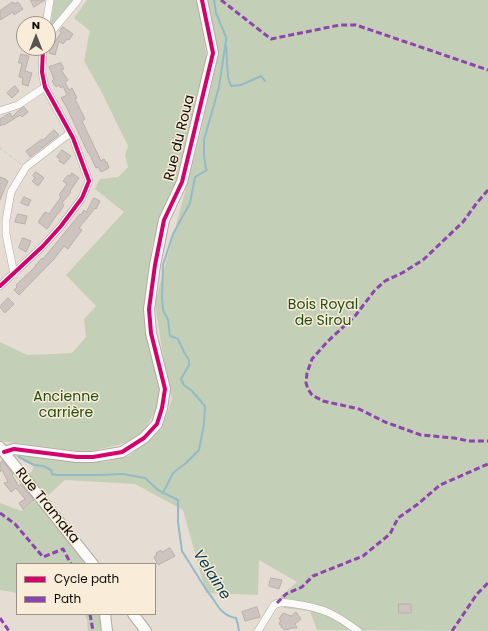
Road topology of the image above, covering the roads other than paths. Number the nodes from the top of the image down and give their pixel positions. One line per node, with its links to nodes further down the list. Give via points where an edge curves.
1 (50, 0): 4 (street)
2 (78, 0): 5 (street)
3 (202, 0): 12 (street, Rue du Roua, via 213,52 182,182 164,220 149,309 151,333 165,389 157,424 144,438 122,452 94,457)
4 (47, 16)
5 (56, 26)
6 (43, 56): 7 (street)
7 (45, 86): 8 (street, via 18,105); 9 (street)
8 (0, 111)
9 (70, 133): 10 (street, via 26,167 11,192 6,234); 10 (street, via 89,181 82,198 61,226)
10 (14, 274): 11 (street)
11 (1, 283)
12 (2, 450): 13 (street, Rue Tramaka)
13 (92, 563)
14 (105, 615): 16 (street)
15 (134, 615): 17 (street)
16 (107, 631)
17 (146, 631)
18 (258, 631): 19 (street, via 274,605 282,602 326,611)
19 (358, 631)

